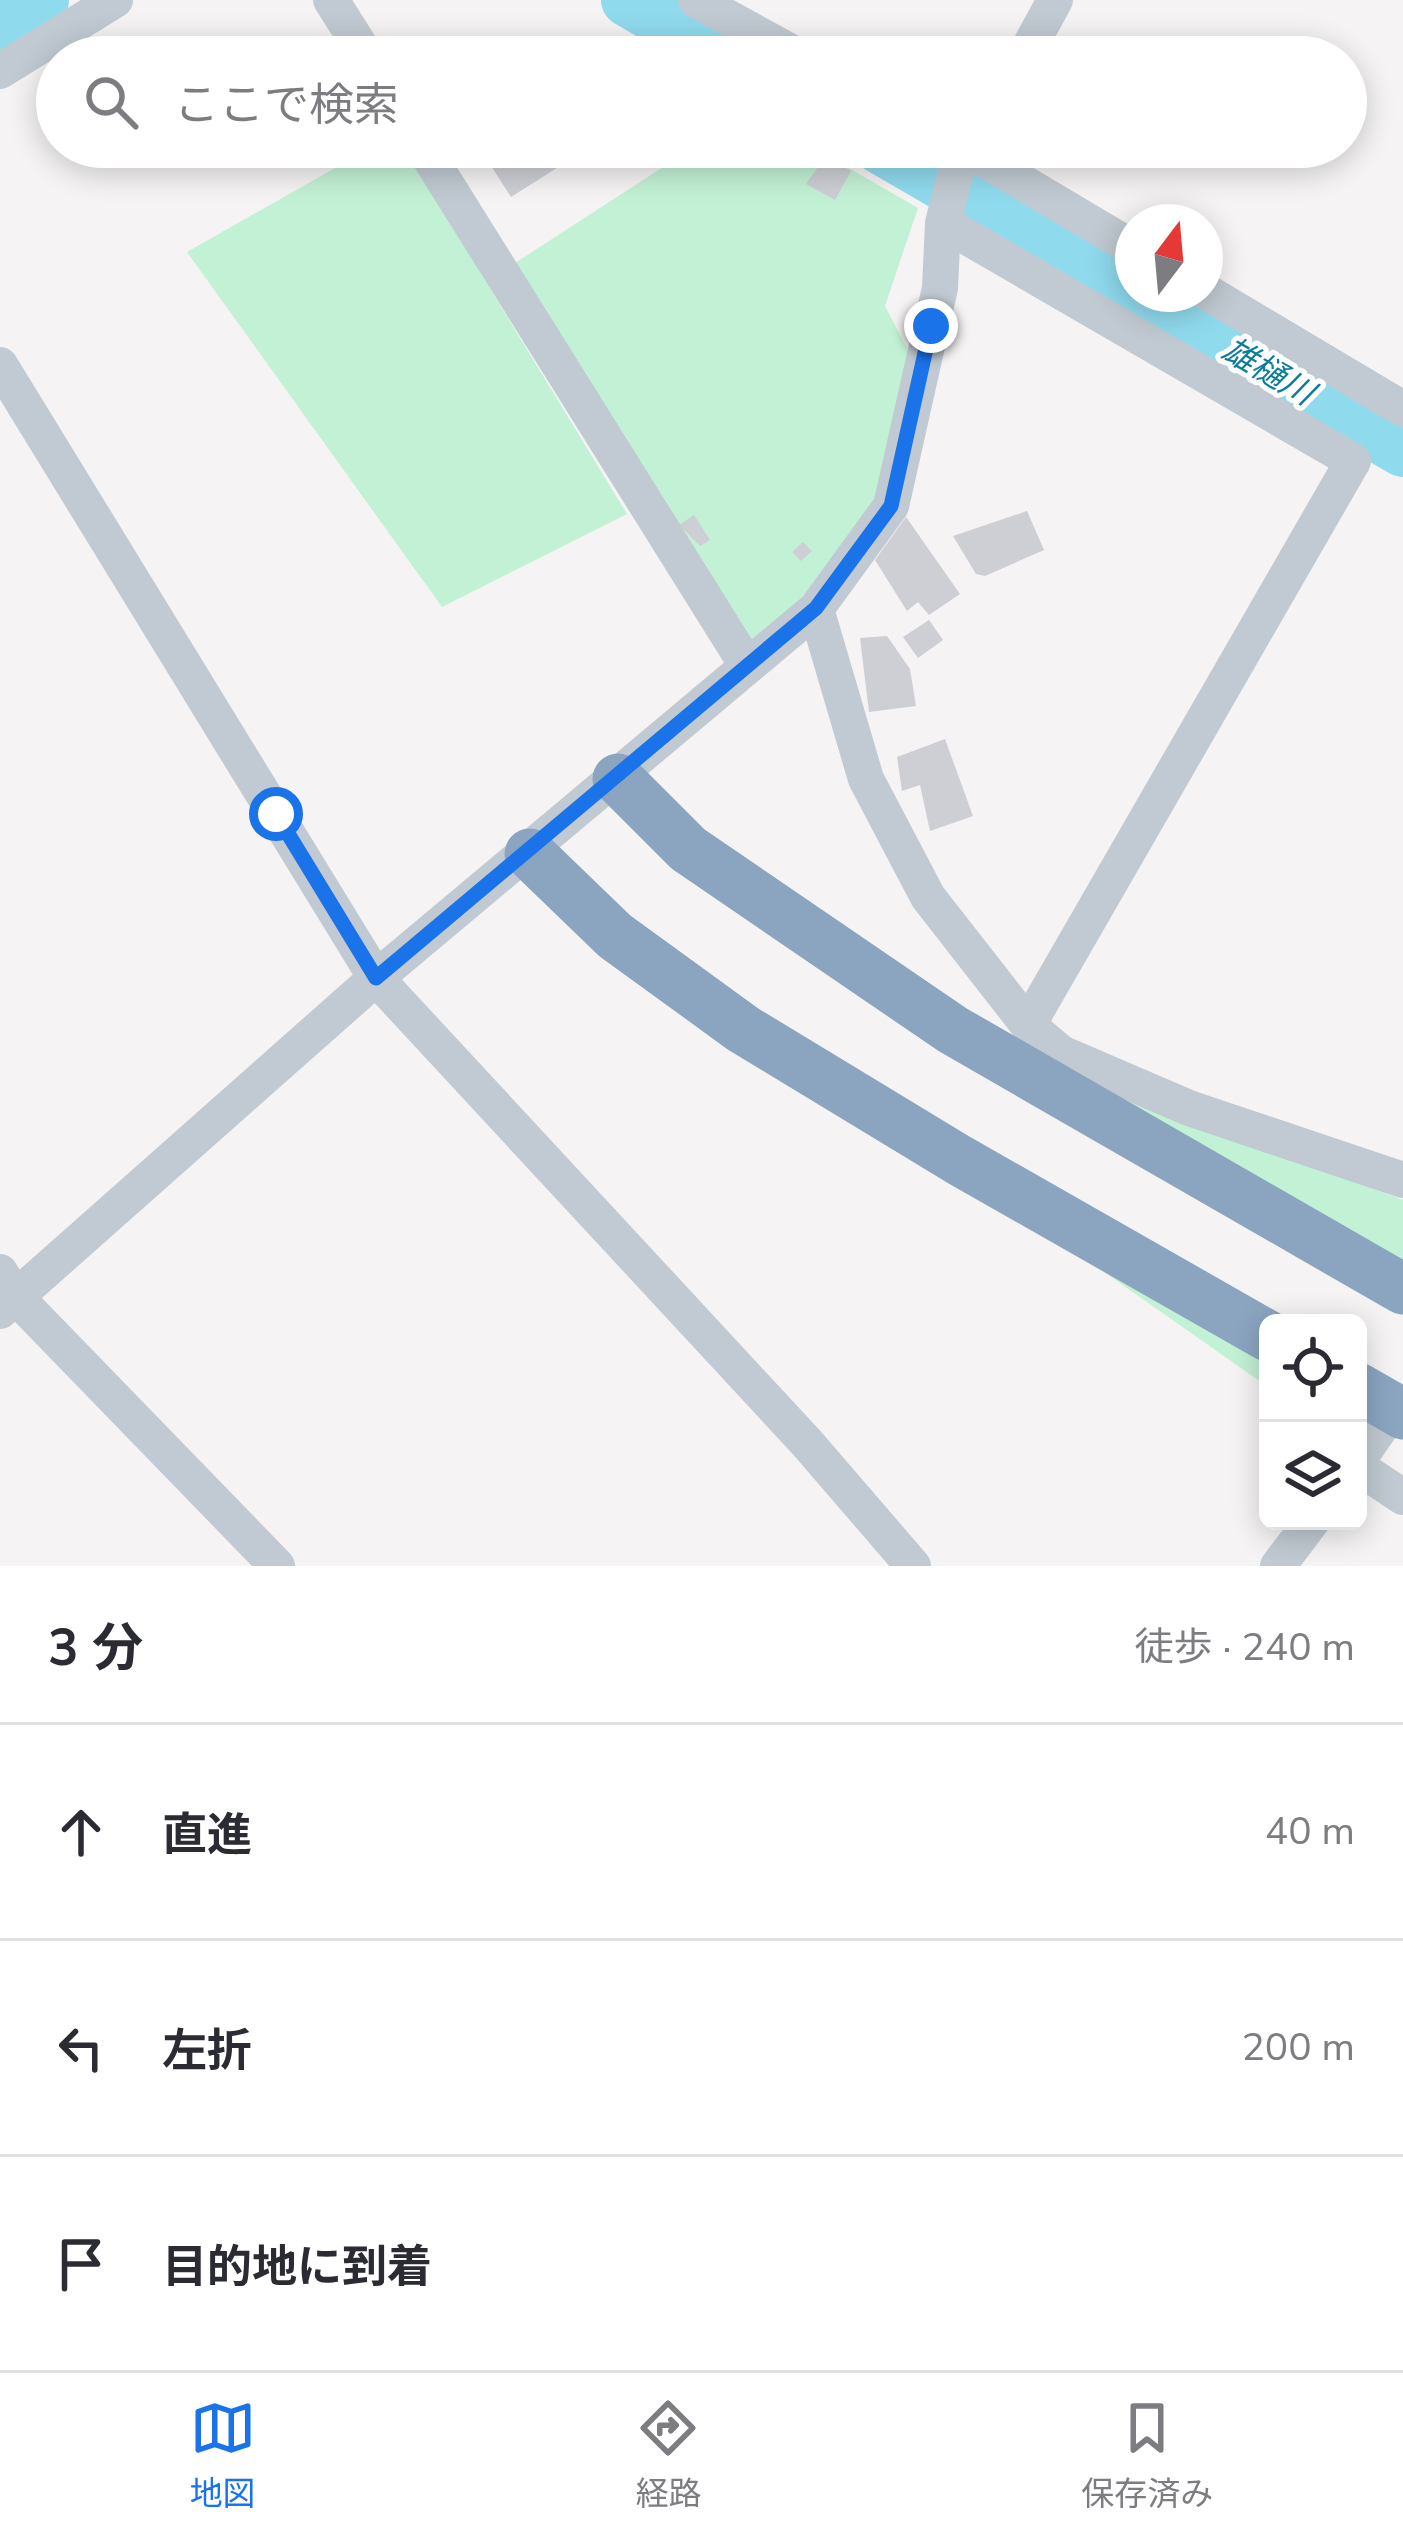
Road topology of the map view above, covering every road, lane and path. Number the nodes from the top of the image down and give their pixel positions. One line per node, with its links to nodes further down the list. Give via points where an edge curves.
1 (115, 0): 5 (street)
2 (331, 0): 6 (street)
3 (696, 0): 7 (street)
4 (1055, 0): 8 (street)
5 (57, 36)
6 (354, 36)
7 (762, 36)
8 (1035, 36)
9 (36, 49): 10 (street)
10 (0, 71)
11 (436, 168): 20 (street)
12 (957, 168): 14 (street)
13 (990, 168): 15 (street)
14 (944, 217): 19 (street, via 940,287 891,506); 24 (street, via 1353,461)
15 (1115, 238)
16 (1223, 302): 18 (street)
17 (0, 364): 23 (street)
18 (1403, 409)
19 (816, 608): 20 (street); 24 (street, via 866,779 928,897)
20 (746, 664): 21 (street)
21 (618, 779): 22 (street); 26 (highway, via 688,849 953,1030)
22 (530, 854): 23 (street); 28 (highway, via 615,936 743,1029)
23 (376, 978): 27 (street); 35 (street)
24 (1028, 1024): 25 (street, via 1061,1053 1189,1108)
25 (1403, 1180)
26 (1403, 1289)
27 (5, 1293): 34 (street)
28 (1259, 1331)
29 (1381, 1409): 30 (street)
30 (1367, 1442)
31 (1367, 1471): 32 (street)
32 (1403, 1497)
33 (1305, 1530): 36 (street)
34 (277, 1566)
35 (913, 1566)
36 (1278, 1566)

